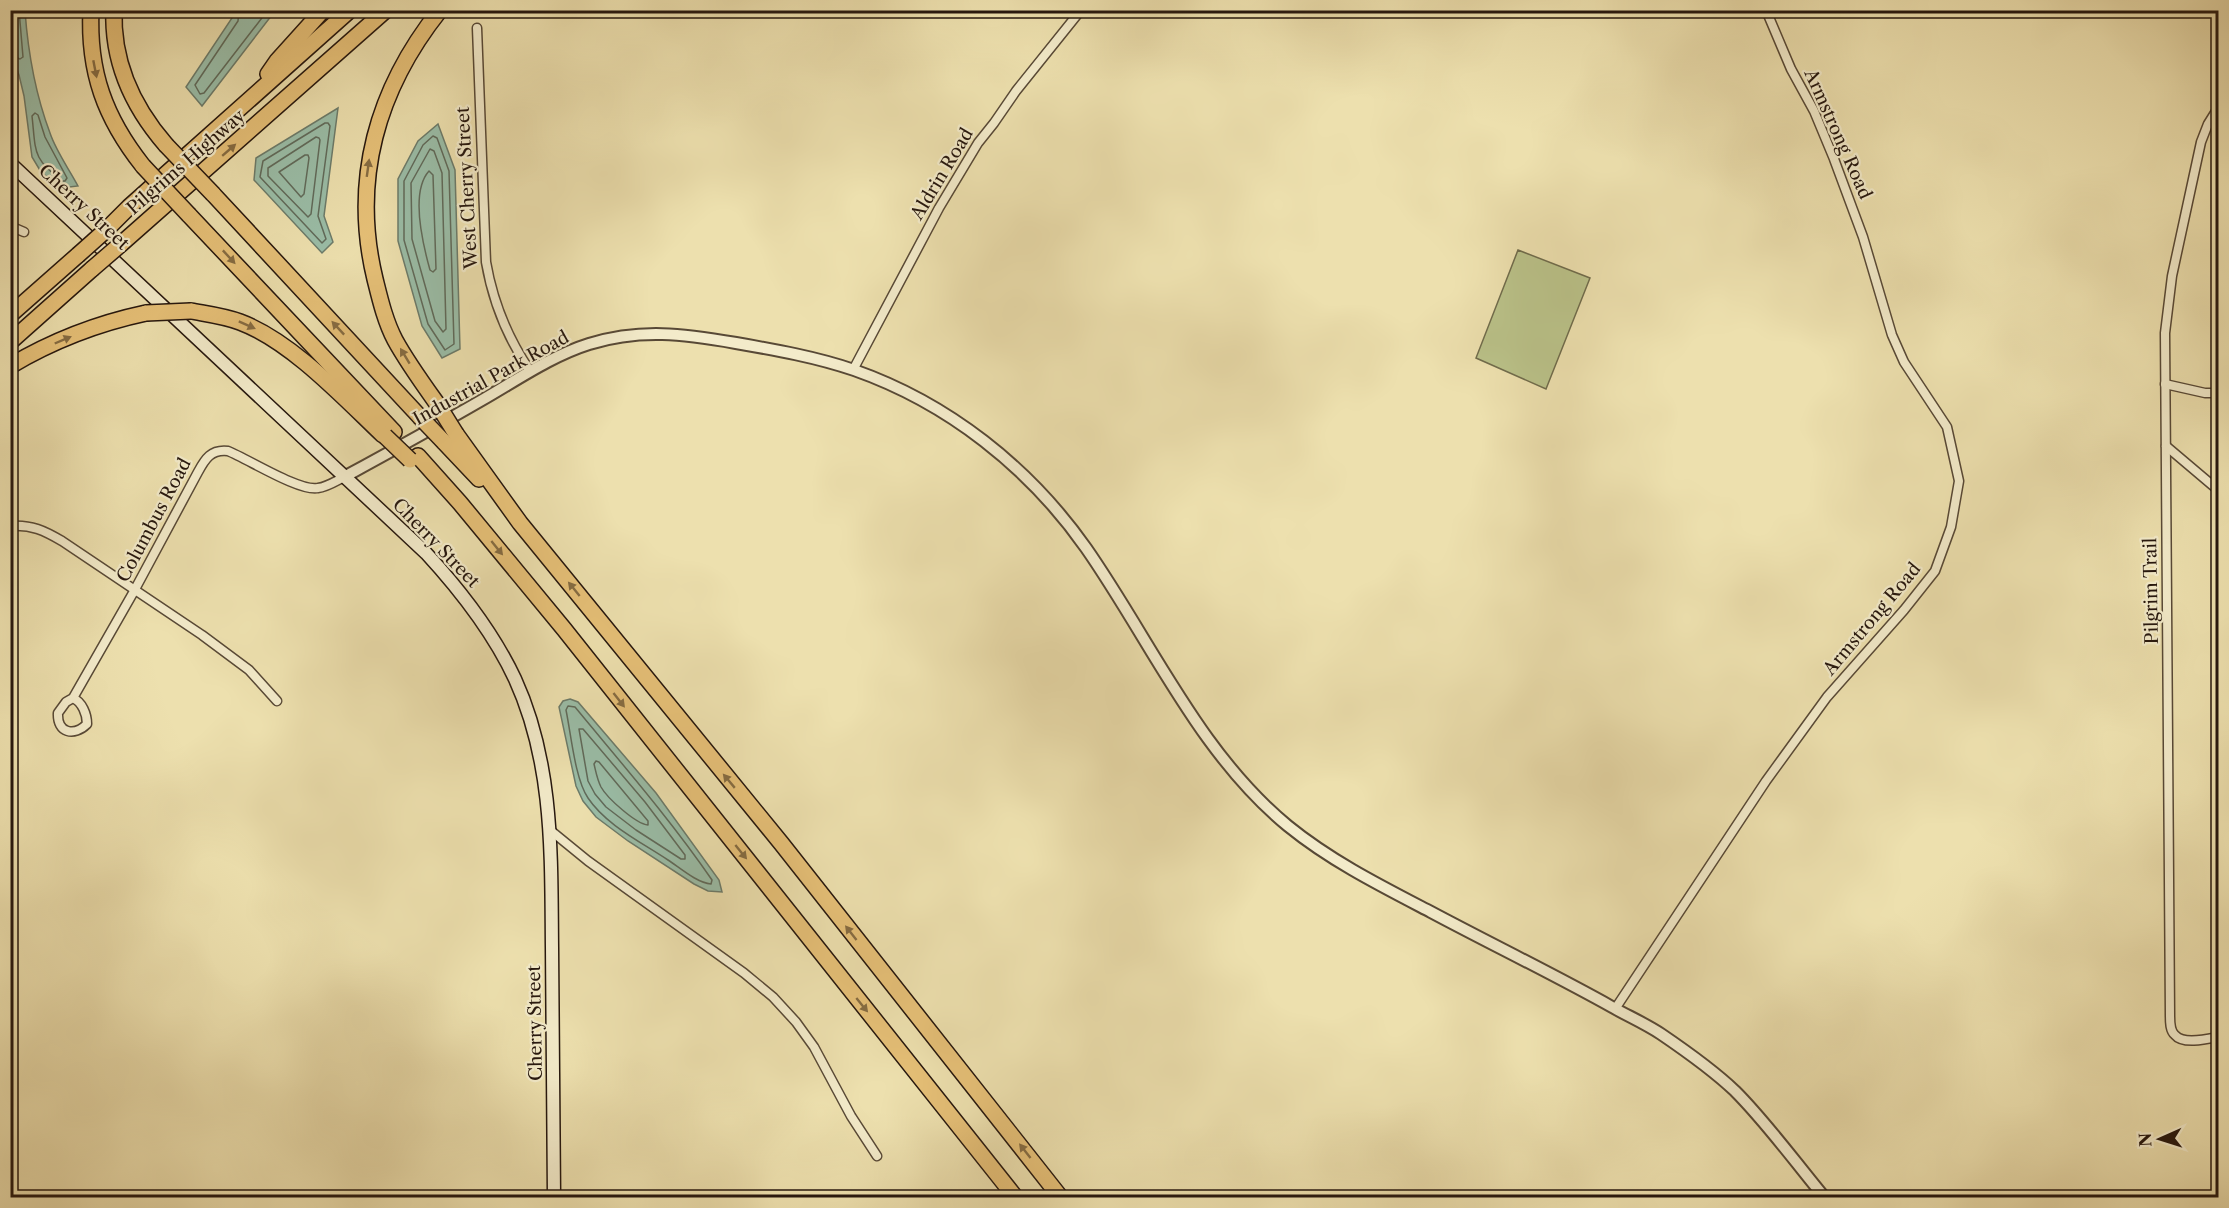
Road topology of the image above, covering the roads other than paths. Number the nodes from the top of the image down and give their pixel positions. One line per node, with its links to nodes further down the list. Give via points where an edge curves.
1 (91, 10): 22 (highway, one-way to 22, bridge, via 91,47 98,85 121,137 143,166)
2 (114, 10): 23 (highway, one-way to 2, bridge, via 420,417 143,116 129,90 116,48)
3 (323, 10): 10 (highway, via 277,61)
4 (350, 10): 10 (highway, Pilgrims Highway)
5 (386, 10): 16 (highway, Pilgrims Highway, one-way to 5, bridge)
6 (440, 10): 23 (highway, one-way to 6, bridge, via 438,405 394,338 382,306 366,225 366,186 382,110 398,72)
7 (1081, 10): 18 (street, Aldrin Road, via 978,142)
8 (1766, 10): 32 (street, Armstrong Road, via 1838,168 1896,344 1947,427 1959,481 1951,527 1935,571 1827,697 1786,753)
9 (477, 28): 19 (street, West Cherry Street, via 486,262 503,325)
10 (255, 94): 15 (highway, Pilgrims Highway, bridge)
11 (2218, 108): 20 (street, Pilgrim Trail, via 2201,142 2172,276 2166,322)
12 (10, 163): 25 (main road, Cherry Street)
13 (10, 226): 14 (street)
14 (24, 232)
15 (10, 315)
16 (10, 342)
17 (10, 366): 22 (highway, one-way to 22, bridge, via 80,333 146,313 191,311 239,321 275,340)
18 (853, 370): 19 (street, Industrial Park Road, via 784,352 652,333 613,338 570,351); 32 (street, Industrial Park Road, via 904,391 950,417 992,447 1034,486 1086,548 1209,740 1245,784 1285,823 1365,878)
19 (530, 371): 25 (street, Industrial Park Road)
20 (2165, 384): 21 (street); 24 (street, Pilgrim Trail)
21 (2218, 393)
22 (389, 434): 36 (highway, one-way to 36, bridge, via 460,502)
23 (450, 438): 37 (highway, one-way to 23, via 781,843)
24 (2166, 446): 26 (street); 33 (street, Pilgrim Trail, via 2170,1016 2177,1037)
25 (344, 477): 28 (street, Columbus Road, via 311,489 228,451 215,451 205,459); 31 (main road, Cherry Street, via 440,568 489,632 514,678 534,735)
26 (2218, 490)
27 (10, 526): 28 (street, via 39,528)
28 (135, 591): 29 (street, Columbus Road); 30 (street, via 241,664)
29 (73, 698)
30 (277, 701)
31 (550, 830): 34 (street, via 773,997 814,1047 850,1116); 35 (main road, Cherry Street)
32 (1615, 1009): 38 (street, Industrial Park Road, via 1658,1032 1735,1091)
33 (2218, 1037)
34 (877, 1156)
35 (554, 1197)
36 (1016, 1197)
37 (1061, 1197)
38 (1825, 1197)

